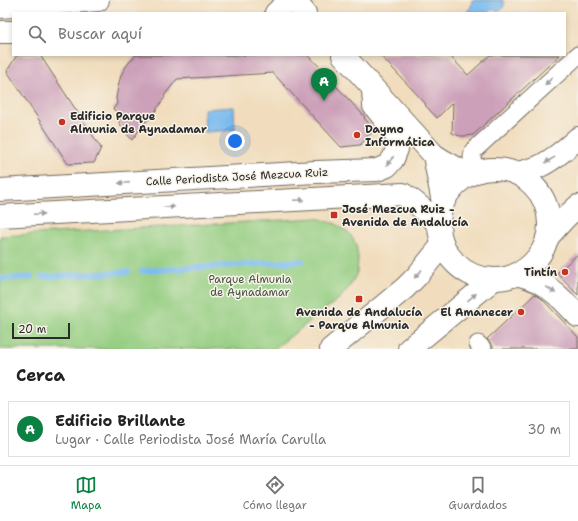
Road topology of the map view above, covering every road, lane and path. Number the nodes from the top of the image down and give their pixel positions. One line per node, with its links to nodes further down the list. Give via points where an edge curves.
1 (98, 0): 4 (street)
2 (291, 0): 5 (street)
3 (294, 0): 6 (street)
4 (0, 7)
5 (277, 12)
6 (304, 12)
7 (0, 32): 8 (street)
8 (12, 32)
9 (578, 55): 14 (street, one-way to 14, via 473,151)
10 (344, 56): 11 (street)
11 (373, 89): 13 (street); 16 (street, Calle Periodista José Mezcua Ruiz, one-way to 16, via 374,106 394,131 397,139 393,159 387,166 377,170)
12 (578, 138): 15 (street, one-way to 15, via 550,161)
13 (434, 155): 14 (street); 17 (street)
14 (472, 174): 15 (street, via 493,169); 17 (street, via 456,184)
15 (517, 174): 21 (street, via 532,184 543,198 548,212)
16 (0, 190)
17 (443, 203): 20 (street, via 440,212)
18 (578, 206): 21 (street)
19 (0, 216): 20 (street, one-way to 20, via 403,194 426,211)
20 (441, 235): 23 (street, via 451,258 460,267 475,276); 25 (street, one-way to 25, via 417,276)
21 (548, 238): 22 (street, via 531,265)
22 (516, 274): 23 (street); 24 (street, one-way to 24, via 543,284 561,297)
23 (494, 279): 26 (street, one-way to 23)
24 (578, 316)
25 (331, 349)
26 (410, 349)

